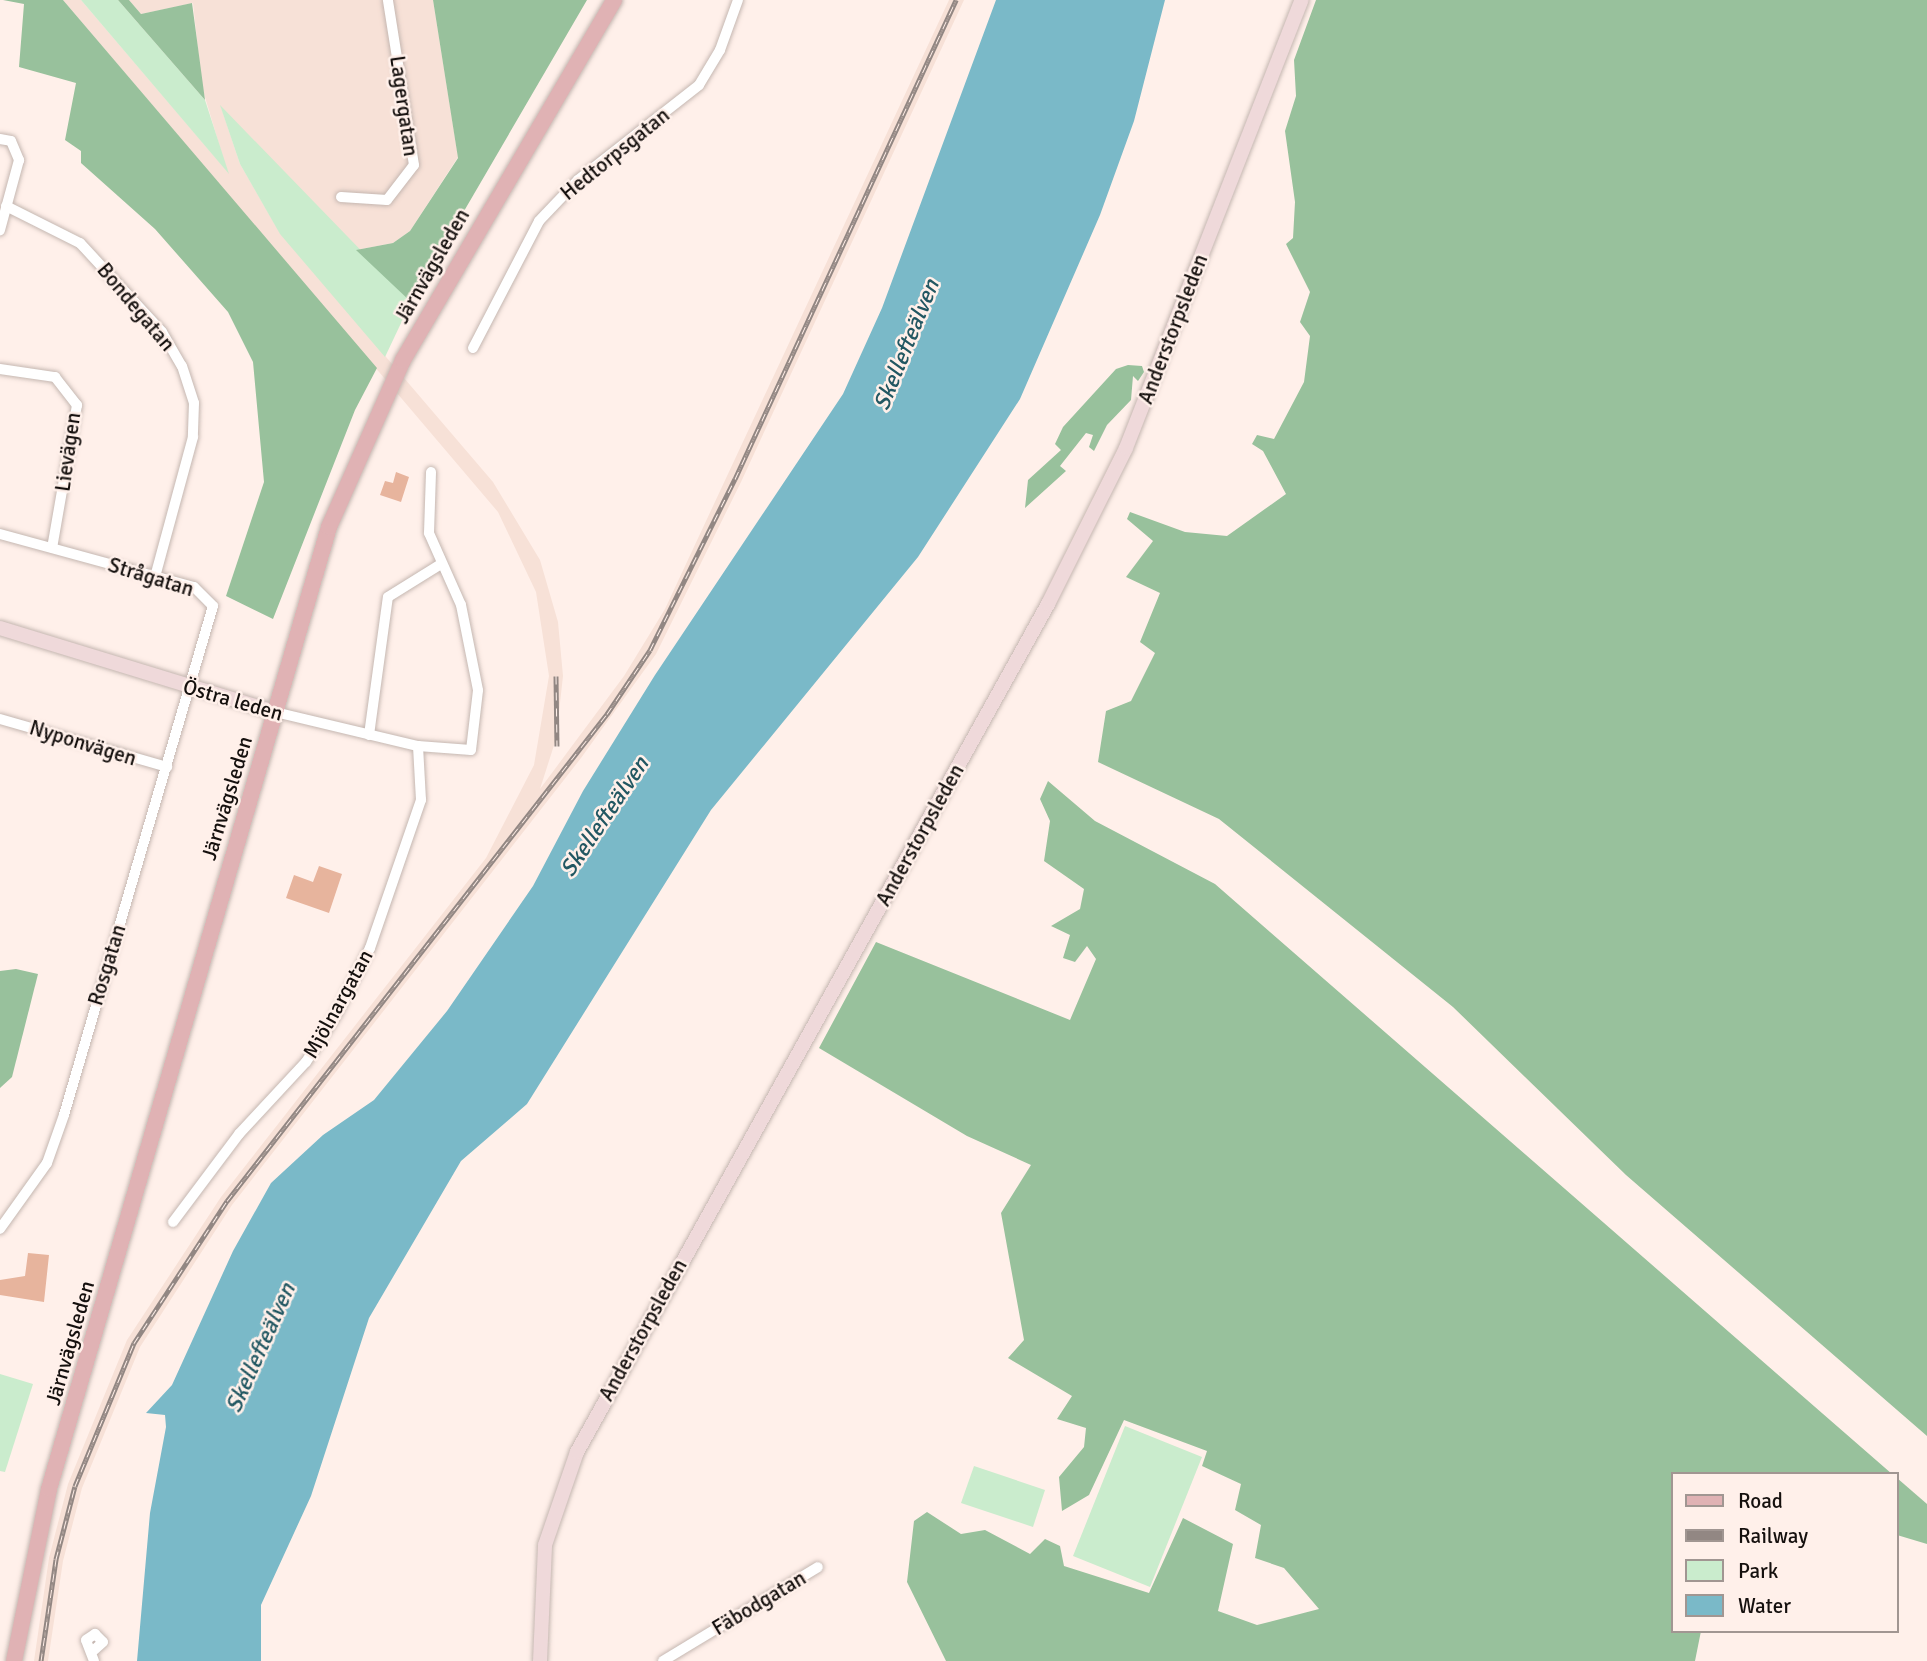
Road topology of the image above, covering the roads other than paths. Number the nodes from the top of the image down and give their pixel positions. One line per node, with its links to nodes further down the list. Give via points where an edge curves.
1 (388, 0): 6 (street, Lagergatan, via 414,165 387,200)
2 (614, 0): 18 (main road, Järnvägsleden, via 383,398 329,527)
3 (738, 0): 9 (street, Hedtorpsgatan, via 720,50 699,85 578,180 538,221)
4 (1303, 0): 27 (main road, Anderstorpsleden, via 1112,476 1048,604 577,1451 545,1545)
5 (0, 139): 7 (street, via 10,141 19,160)
6 (341, 197)
7 (6, 206): 8 (street); 15 (street, Bondegatan, via 80,243 162,332 182,366 194,402 193,438)
8 (0, 230)
9 (473, 348)
10 (0, 369): 13 (street, Lievägen, via 55,377 77,405)
11 (431, 472): 14 (street, via 427,513)
12 (0, 534): 13 (street, Strågatan)
13 (52, 548): 15 (street, Strågatan)
14 (441, 564): 20 (street, via 388,597); 21 (street, Östra leden, via 461,605 478,710 471,750)
15 (155, 577): 17 (street, Strågatan, via 194,587 213,606)
16 (0, 628): 17 (main road, Östra leden)
17 (192, 689): 18 (main road, Östra leden); 22 (street, Rosgatan)
18 (275, 712): 20 (street, Östra leden); 26 (main road, Järnvägsleden, via 46,1500)
19 (0, 719): 22 (street, Nyponvägen)
20 (369, 735): 21 (street, Östra leden)
21 (418, 747): 23 (street, Mjölnargatan, via 421,800 370,948 342,1004 306,1062 239,1134)
22 (167, 767): 24 (street, Rosgatan, via 47,1163)
23 (173, 1222)
24 (0, 1229)
25 (818, 1567): 28 (street, Fäbodgatan)
26 (15, 1661)
27 (540, 1661)
28 (663, 1661)

